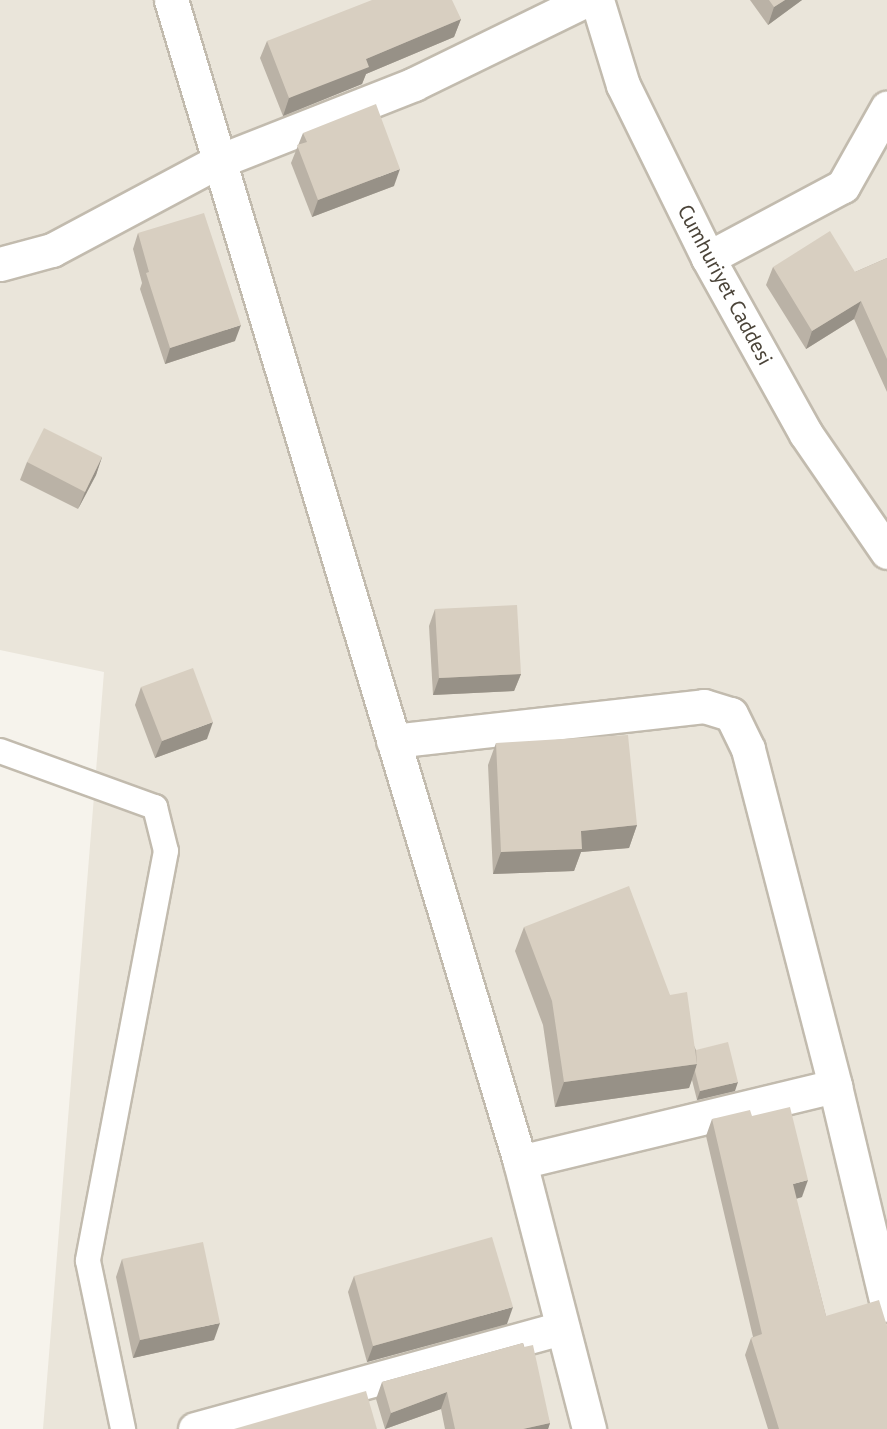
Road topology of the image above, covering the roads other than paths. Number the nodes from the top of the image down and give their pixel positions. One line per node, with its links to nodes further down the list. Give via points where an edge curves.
1 (171, 0): 5 (street)
2 (586, 0): 5 (street, via 414,84)
3 (597, 0): 6 (street, Cumhuriyet Caddesi, via 623,85)
4 (887, 108): 6 (street, via 843,186)
5 (219, 161): 7 (street, via 52,250); 9 (street, via 302,427)
6 (708, 258): 8 (street, Cumhuriyet Caddesi, via 806,434)
7 (0, 264)
8 (887, 552)
9 (393, 741): 11 (street, via 705,705 731,714 748,749); 12 (street)
10 (0, 751): 16 (lane, via 155,807 166,851 88,1261)
11 (835, 1086): 12 (street); 13 (street)
12 (520, 1162): 14 (street)
13 (887, 1305)
14 (562, 1328): 15 (street); 18 (street)
15 (251, 1420): 17 (street)
16 (123, 1429)
17 (195, 1429)
18 (589, 1429)

